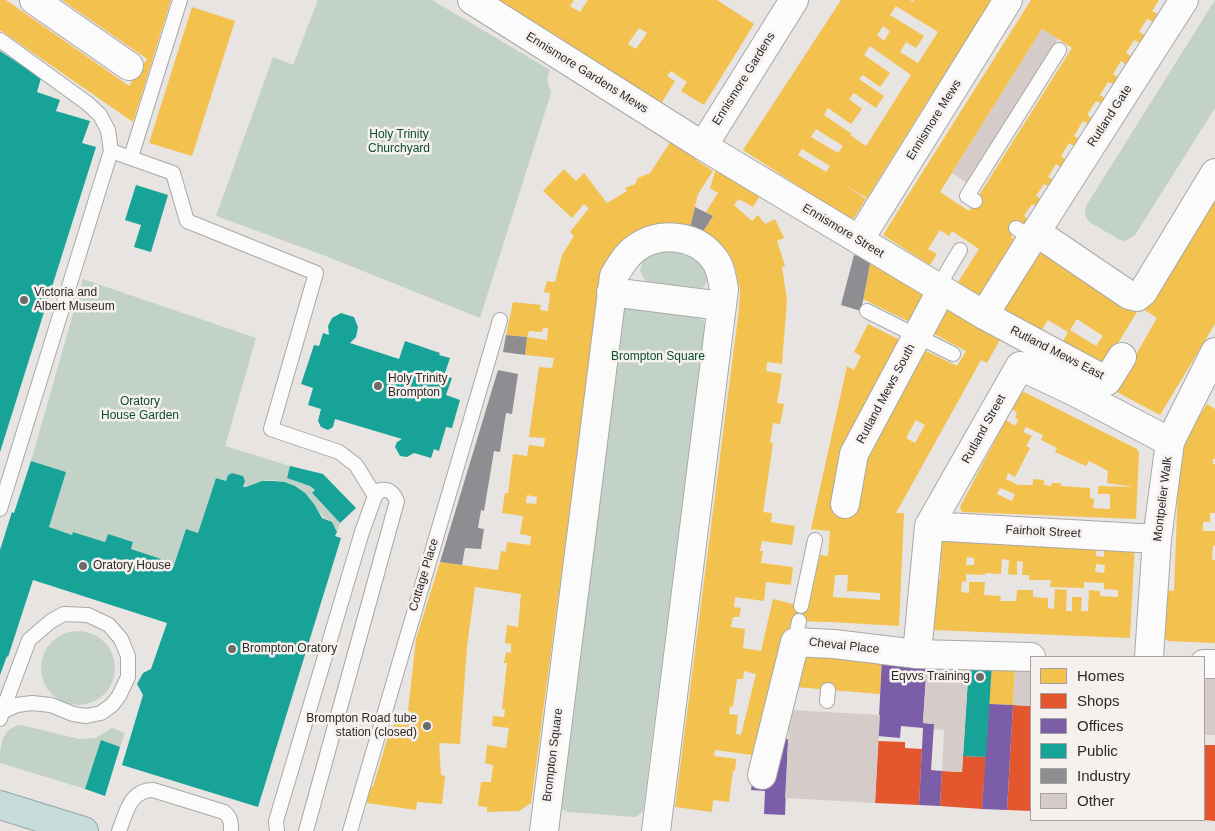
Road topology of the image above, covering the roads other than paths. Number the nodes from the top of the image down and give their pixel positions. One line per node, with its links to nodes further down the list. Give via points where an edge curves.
1 (34, 0): 9 (street)
2 (180, 0): 12 (lane)
3 (472, 0): 10 (street, Ennismore Gardens Mews)
4 (1008, 0): 16 (street, Ennismore Mews)
5 (1184, 0): 15 (street, Rutland Gate)
6 (782, 4): 10 (street, Ennismore Gardens)
7 (0, 40): 11 (lane, via 100,116 108,130)
8 (1059, 50): 14 (lane, via 967,196)
9 (129, 66)
10 (703, 146): 16 (street, Ennismore Street)
11 (111, 151): 12 (lane); 31 (lane)
12 (131, 158): 29 (lane, via 174,173 187,222 316,273 271,429 339,452 356,466)
13 (1215, 173): 15 (street, via 1138,297 1129,295)
14 (975, 202)
15 (1028, 233): 22 (street, Rutland Gate)
16 (859, 240): 18 (street, Ennismore Street)
17 (960, 250): 18 (lane)
18 (940, 288): 22 (street, Ennismore Street); 24 (street, Rutland Mews South)
19 (611, 292): 20 (street); 20 (street, Brompton Square, via 614,276 635,249 659,237 674,237 690,240 715,260 722,274); 48 (street, Brompton Square)
20 (722, 306): 49 (street, Brompton Square)
21 (867, 311): 24 (lane)
22 (984, 315): 27 (street, Rutland Mews East, via 1107,381)
23 (500, 320): 47 (lane, Cottage Place)
24 (917, 335): 26 (lane); 30 (street, Rutland Mews South, via 854,454)
25 (1215, 352): 28 (street, Montpelier Walk)
26 (953, 354)
27 (1122, 357)
28 (1170, 442): 32 (street, Rutland Street, via 1020,366); 33 (street, Montpelier Walk)
29 (375, 496): 45 (lane, via 276,821); 46 (lane, via 386,489 393,493 396,501)
30 (845, 504)
31 (0, 509)
32 (929, 526): 33 (street, Fairholt Street); 36 (street, Rutland Street)
33 (1158, 539): 37 (street, Montpelier Walk)
34 (815, 540): 35 (lane)
35 (801, 606)
36 (916, 654): 38 (street, Cheval Place); 40 (street, Cheval Place, via 833,650 797,632)
37 (1149, 656)
38 (1030, 657)
39 (1, 715): 39 (lane, via 29,640 51,621 64,614 88,615 109,625 121,639 128,656 128,677 119,696 101,713 86,716 51,705 32,703 17,704)
40 (762, 776)
41 (0, 805): 42 (highway)
42 (84, 831)
43 (119, 831): 44 (lane, via 130,803 144,790 224,812 231,821)
44 (231, 831)
45 (277, 831)
46 (306, 831)
47 (350, 831)
48 (544, 831)
49 (656, 831)

